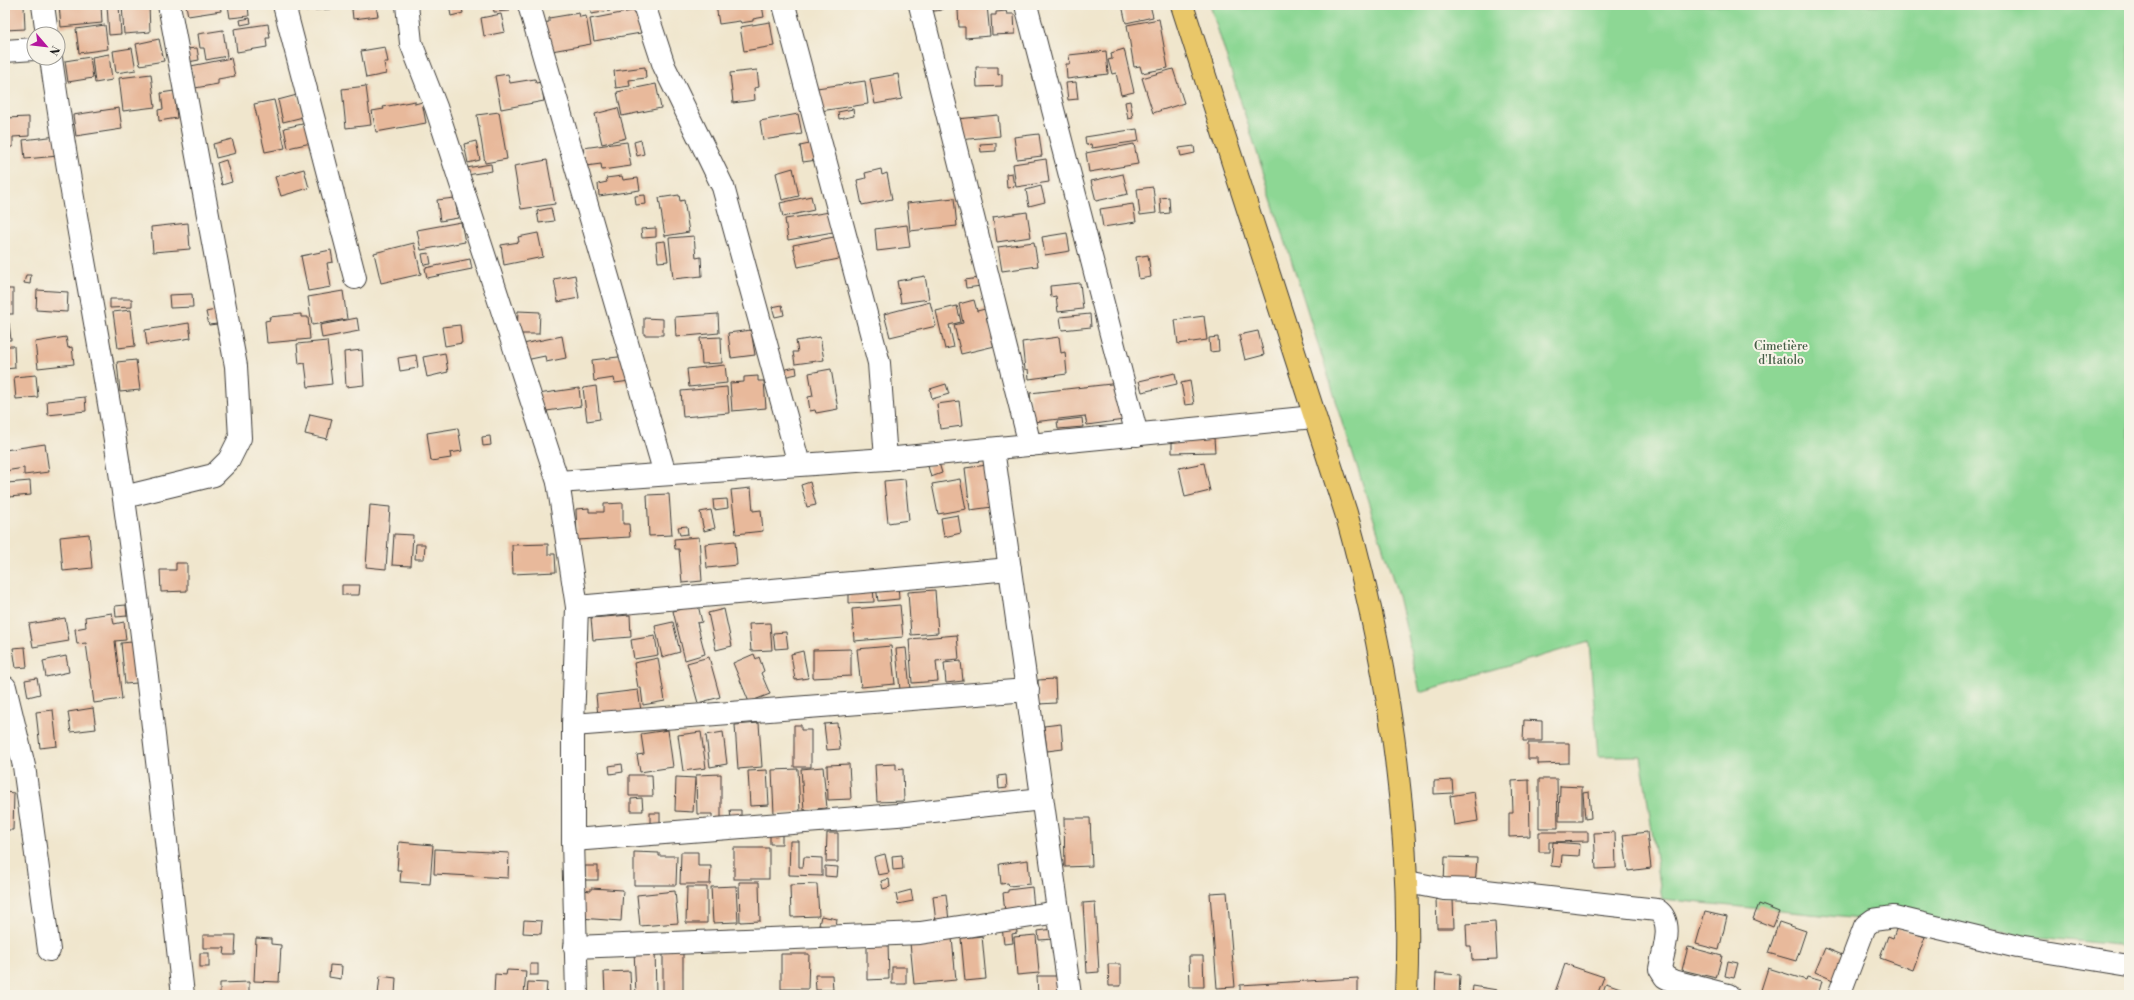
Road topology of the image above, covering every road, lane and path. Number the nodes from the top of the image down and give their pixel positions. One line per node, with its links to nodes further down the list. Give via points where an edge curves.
1 (43, 5): 11 (street)
2 (169, 5): 24 (street, via 236,366 240,438 229,460 214,475)
3 (284, 5): 15 (street)
4 (407, 5): 23 (street, via 411,43 436,107)
5 (529, 5): 22 (street)
6 (644, 5): 21 (street, via 664,66 723,187)
7 (784, 5): 20 (street, via 879,363)
8 (920, 5): 18 (street)
9 (1026, 5): 17 (street)
10 (1182, 5): 16 (highway)
11 (47, 26)
12 (26, 50): 13 (street)
13 (5, 52)
14 (52, 66): 24 (street)
15 (355, 278)
16 (1314, 418): 17 (street); 32 (highway, via 1346,513 1381,661 1400,783)
17 (1137, 435): 18 (street)
18 (1030, 445): 19 (street)
19 (993, 449): 20 (street); 25 (street)
20 (886, 459): 21 (street)
21 (799, 464): 22 (street)
22 (665, 474): 23 (street)
23 (558, 482): 26 (street)
24 (124, 497): 37 (street, via 154,726)
25 (1010, 569): 26 (street); 28 (street)
26 (577, 607): 29 (street)
27 (5, 686): 35 (street, via 24,766)
28 (1028, 690): 29 (street); 30 (street)
29 (573, 726): 31 (street)
30 (1042, 799): 31 (street, via 889,816); 33 (street)
31 (573, 840): 34 (street)
32 (1407, 882): 40 (highway); 41 (street, via 1444,889 1477,890 1657,910 1663,914 1667,926 1660,969 1664,977)
33 (1058, 912): 34 (street, via 920,933); 39 (street)
34 (575, 946): 38 (street)
35 (48, 950)
36 (2129, 965): 42 (street, via 2018,947 1894,917 1872,920 1865,926)
37 (183, 995)
38 (577, 995)
39 (1070, 995)
40 (1406, 995)
41 (1728, 995)
42 (1839, 995)

